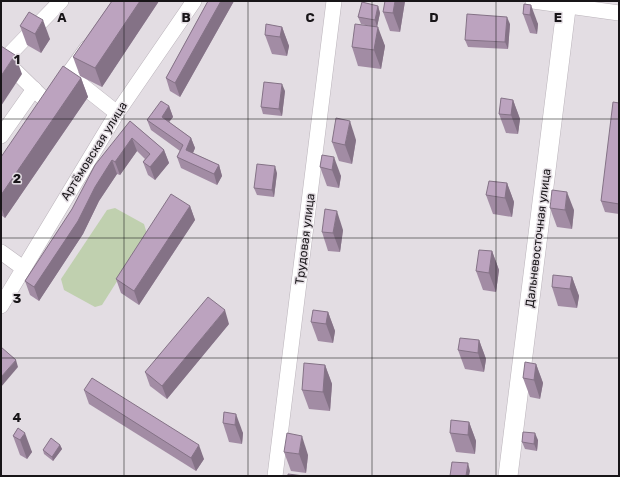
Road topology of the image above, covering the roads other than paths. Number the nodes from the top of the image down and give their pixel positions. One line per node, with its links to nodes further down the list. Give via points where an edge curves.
1 (61, 1): 9 (street, via 4,60)
2 (194, 1): 10 (street, Артёмовская улица)
3 (334, 1): 15 (street, Трудовая улица)
4 (533, 1): 5 (street)
5 (567, 4): 6 (street); 16 (main road, Дальневосточная улица)
6 (619, 13)
7 (94, 37): 8 (street)
8 (68, 74): 9 (street, via 44,109); 10 (street)
9 (34, 89): 11 (street)
10 (117, 113): 13 (street, Артёмовская улица)
11 (1, 136)
12 (1, 252): 13 (street)
13 (23, 268): 14 (street, Артёмовская улица)
14 (1, 306)
15 (275, 476)
16 (508, 476)

